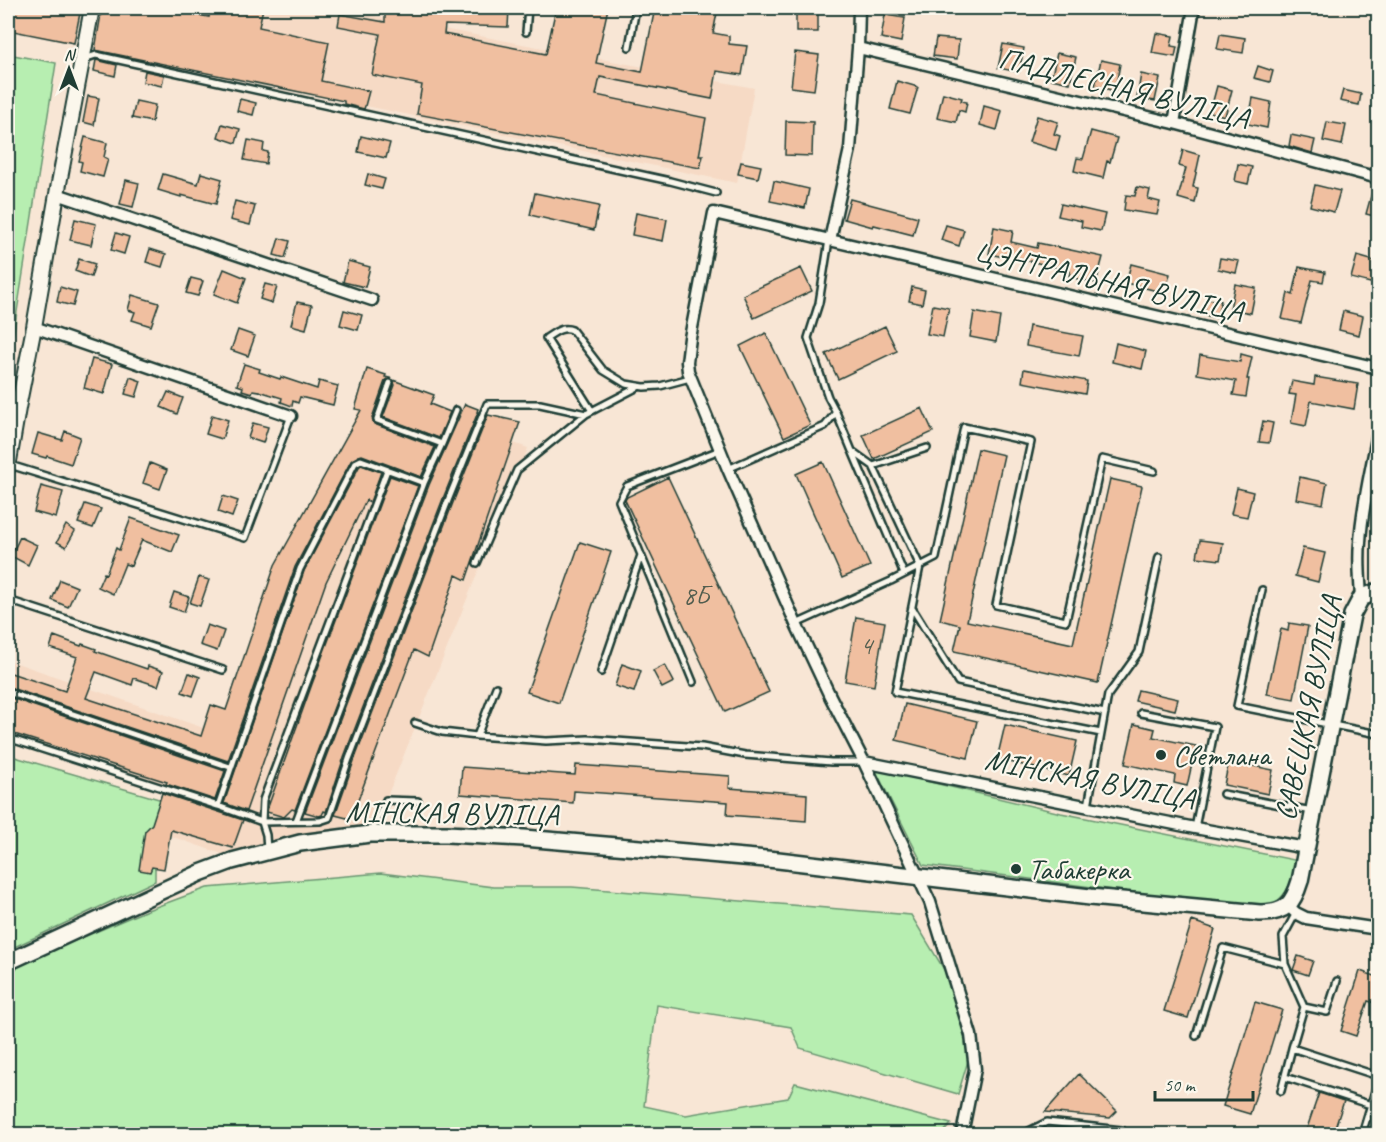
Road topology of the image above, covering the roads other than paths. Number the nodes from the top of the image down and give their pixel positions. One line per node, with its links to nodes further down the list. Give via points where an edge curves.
1 (92, 8): 9 (street)
2 (528, 8): 6 (lane)
3 (636, 8): 7 (lane)
4 (859, 8): 8 (street)
5 (1194, 8): 10 (street)
6 (526, 32)
7 (629, 47)
8 (858, 48): 10 (street, ПАДЛЕСНАЯ ВУЛІЦА); 14 (street, via 850,149)
9 (82, 59): 12 (lane, via 96,55); 13 (street)
10 (1174, 123): 11 (street, ПАДЛЕСНАЯ ВУЛІЦА)
11 (1378, 178)
12 (716, 193)
13 (57, 194): 15 (street); 16 (street)
14 (830, 240): 17 (street, ЦЭНТРАЛЬНАЯ ВУЛІЦА); 18 (street, ЦЭНТРАЛЬНАЯ ВУЛІЦА, via 714,213 690,338); 23 (lane, via 819,303 808,338)
15 (372, 300)
16 (34, 327): 25 (street); 31 (street)
17 (1378, 368)
18 (690, 378): 20 (lane, via 660,386); 29 (street)
19 (390, 383): 27 (lane, via 377,420)
20 (639, 386): 22 (lane); 22 (lane, via 626,384 603,370 572,330 560,330 546,338)
21 (456, 410): 27 (lane)
22 (592, 411): 24 (lane)
23 (836, 412): 30 (lane); 33 (lane, via 825,426)
24 (586, 414): 39 (lane, via 517,471); 68 (lane, via 540,405 488,404 361,726 329,818)
25 (291, 416): 31 (lane, via 245,538)
26 (1378, 432): 44 (street, САВЕЦКАЯ ВУЛІЦА, via 1362,519)
27 (442, 444): 36 (lane)
28 (927, 448): 32 (lane)
29 (720, 450): 33 (street); 37 (lane, via 627,486 619,501)
30 (852, 451): 32 (lane); 41 (lane)
31 (8, 466)
32 (873, 466): 40 (lane)
33 (728, 469): 47 (street)
34 (387, 470): 36 (lane); 62 (lane, via 362,460 355,463 300,569); 69 (lane, via 263,800)
35 (1154, 471): 40 (lane, via 1102,459 1066,621 996,605 1031,441 964,427 936,558)
36 (424, 483): 68 (lane)
37 (641, 555): 49 (lane); 50 (lane)
38 (1159, 557): 53 (lane, via 1139,652 1108,695)
39 (477, 563)
40 (920, 566): 41 (lane); 46 (lane)
41 (904, 574): 47 (lane)
42 (1262, 590): 56 (lane, via 1237,706)
43 (1378, 591): 44 (main road)
44 (1361, 598): 56 (main road, САВЕЦКАЯ ВУЛІЦА, via 1352,615)
45 (8, 600): 48 (lane)
46 (912, 608): 53 (lane, via 958,682); 57 (lane, via 895,692)
47 (796, 624): 61 (street)
48 (224, 670)
49 (602, 672)
50 (693, 682)
51 (496, 687): 59 (lane)
52 (8, 692): 62 (lane)
53 (1105, 712): 57 (lane)
54 (1141, 713): 70 (lane, via 1215,727)
55 (415, 723): 59 (lane, via 442,732)
56 (1330, 725): 58 (lane); 67 (main road, САВЕЦКАЯ ВУЛІЦА)
57 (1101, 734): 66 (lane)
58 (1378, 734)
59 (477, 736): 61 (lane, via 546,741 588,739)
60 (8, 738): 65 (lane)
61 (864, 762): 66 (street, МІНСКАЯ ВУЛІЦА); 74 (street)
62 (230, 767): 65 (lane)
63 (1223, 794): 67 (lane)
64 (418, 801): 71 (lane, via 386,800)
65 (218, 806): 69 (lane)
66 (1088, 806): 70 (street, МІНСКАЯ ВУЛІЦА)
67 (1314, 811): 72 (main road, САВЕЦКАЯ ВУЛІЦА)
68 (296, 821): 69 (lane)
69 (262, 822): 73 (lane)
70 (1195, 828): 72 (street, МІНСКАЯ ВУЛІЦА)
71 (370, 834): 73 (main road, МІНСКАЯ ВУЛІЦА); 74 (main road, МІНСКАЯ ВУЛІЦА, via 524,838)
72 (1306, 848): 75 (main road, САВЕЦКАЯ ВУЛІЦА, via 1300,881)
73 (267, 851): 77 (main road, МІНСКАЯ ВУЛІЦА, via 200,873)
74 (918, 876): 75 (main road, МІНСКАЯ ВУЛІЦА, via 1242,912); 88 (street, via 930,902 971,1035 975,1069)
75 (1286, 911): 76 (street, via 1317,921); 78 (lane, via 1282,937)
76 (1378, 929)
77 (8, 962)
78 (1285, 964): 80 (lane); 81 (lane, via 1223,948)
79 (1337, 981): 80 (lane, via 1327,1012)
80 (1304, 1007): 82 (lane)
81 (1196, 1036)
82 (1292, 1048): 83 (lane); 84 (lane)
83 (1378, 1076)
84 (1285, 1077): 86 (lane); 87 (lane)
85 (1378, 1081): 87 (lane)
86 (1281, 1091)
87 (1371, 1105): 91 (lane)
88 (962, 1134)
89 (1029, 1134): 90 (lane, via 1047,1122 1122,1130)
90 (1126, 1134)
91 (1362, 1134)

